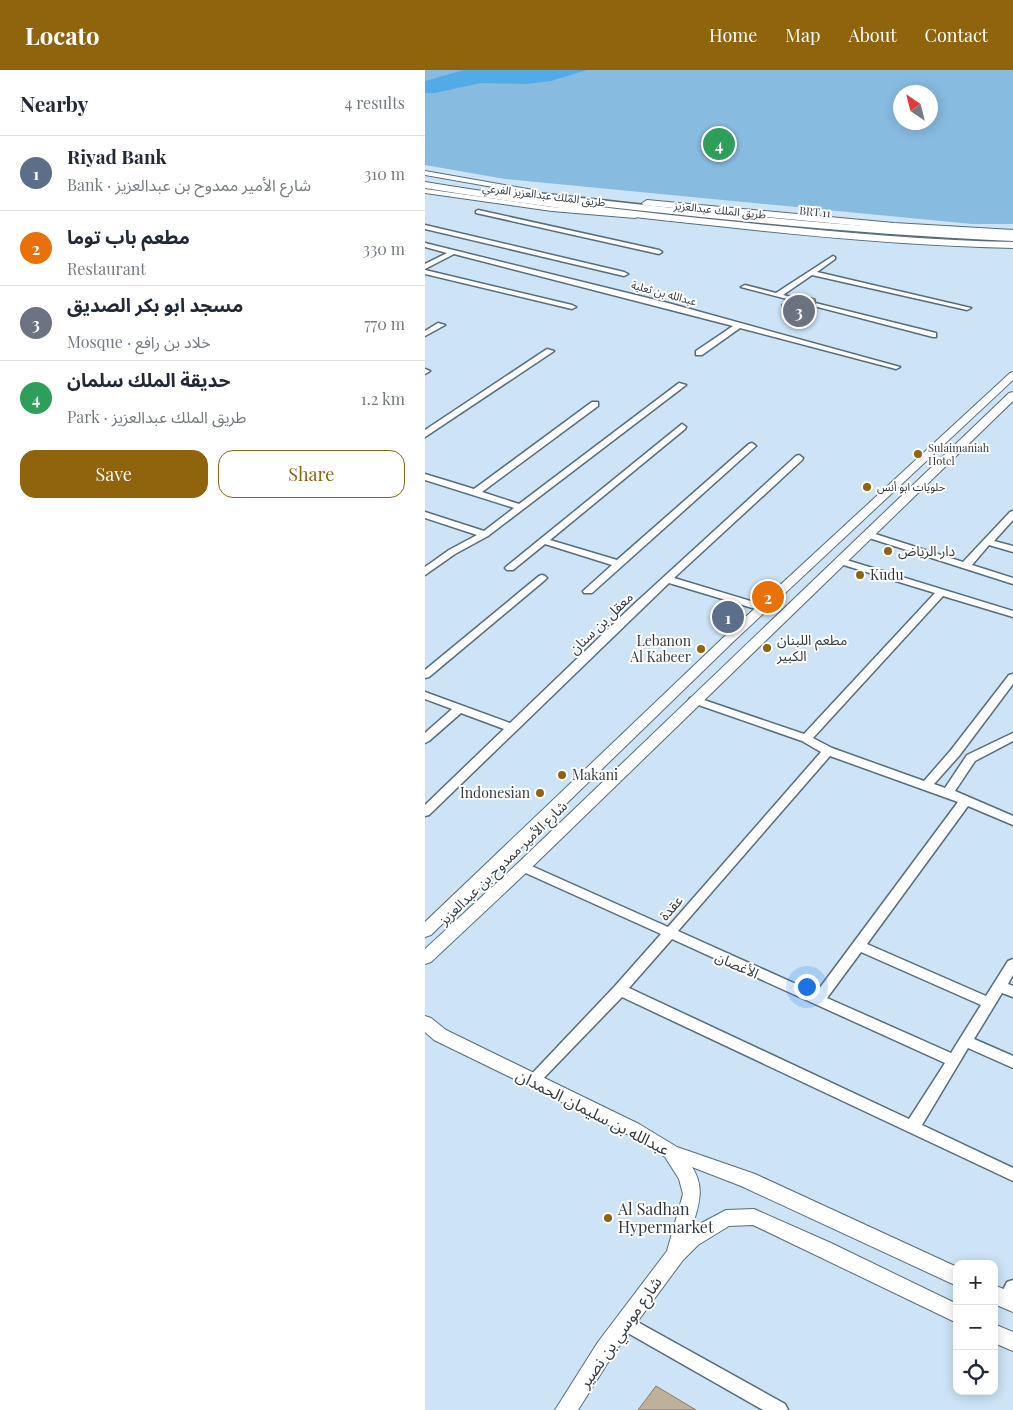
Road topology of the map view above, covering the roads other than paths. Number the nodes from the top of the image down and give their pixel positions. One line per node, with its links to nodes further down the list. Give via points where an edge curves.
1 (425, 173): 6 (street, طريق الملك عبدالعزيز الفرعي)
2 (425, 178): 4 (main road, طريق الملك عبدالعزيز)
3 (425, 185): 7 (main road, طريق الملك عبدالعزيز)
4 (495, 189): 6 (main road, طريق الملك عبدالعزيز); 8 (main road, BRT 11)
5 (425, 191): 10 (street, طريق الملك عبدالعزيز الفرعي, via 551,209)
6 (533, 192): 12 (main road, طريق الملك عبدالعزيز, via 831,220)
7 (540, 201): 8 (main road, BRT 11); 10 (main road, طريق الملك عبدالعزيز)
8 (615, 205): 13 (main road, BRT 11, via 873,231)
9 (478, 212): 17 (street)
10 (661, 217): 15 (main road, طريق الملك عبدالعزيز, via 874,238)
11 (425, 227): 22 (street)
12 (1013, 233)
13 (1013, 238)
14 (425, 245): 16 (street, عبدالله بن ثعلبة)
15 (1013, 245)
16 (453, 252): 19 (street); 28 (street, عبدالله بن ثعلبة)
17 (659, 252)
18 (833, 258): 21 (street)
19 (425, 267)
20 (425, 272): 25 (street)
21 (811, 273): 24 (street); 26 (street)
22 (624, 274)
23 (745, 287): 24 (street)
24 (778, 295): 30 (street)
25 (572, 307)
26 (967, 308)
27 (441, 325): 29 (street)
28 (739, 325): 32 (street); 33 (street, عبدالله بن ثعلبة)
29 (425, 334)
30 (933, 335)
31 (550, 351): 39 (street)
32 (699, 353)
33 (896, 367)
34 (1013, 375): 62 (street, شارع الأمير ممدوح بن عبدالعزيز)
35 (682, 385): 44 (street)
36 (1013, 395): 48 (street, شارع الأمير ممدوح بن عبدالعزيز)
37 (595, 404): 43 (street)
38 (682, 427): 49 (street)
39 (425, 434)
40 (752, 446): 53 (street)
41 (799, 458): 58 (street, معقل بن سنان)
42 (425, 477): 43 (street)
43 (475, 493): 44 (street)
44 (521, 507): 47 (street)
45 (1013, 514): 50 (street)
46 (425, 515): 47 (street)
47 (485, 534): 56 (street)
48 (869, 535): 52 (street, شارع الأمير ممدوح بن عبدالعزيز); 54 (street)
49 (545, 541): 53 (street); 55 (street)
50 (988, 542): 51 (street); 54 (street)
51 (1013, 549)
52 (841, 561): 61 (street); 67 (street, شارع الأمير ممدوح بن عبدالعزيز)
53 (617, 563): 60 (street)
54 (965, 566): 59 (street)
55 (510, 568)
56 (425, 572)
57 (542, 578): 64 (street)
58 (667, 579): 62 (street); 69 (street, معقل بن سنان)
59 (1013, 581)
60 (587, 590)
61 (941, 592): 63 (street); 72 (street)
62 (763, 608): 80 (street, شارع الأمير ممدوح بن عبدالعزيز)
63 (1013, 614)
64 (425, 675)
65 (1013, 677): 74 (street)
66 (425, 694): 68 (street)
67 (694, 700): 72 (street); 79 (street, شارع الأمير ممدوح بن عبدالعزيز)
68 (460, 708): 69 (street); 71 (street)
69 (512, 728): 77 (street, معقل بن سنان)
70 (1013, 737): 75 (street, via 971,758)
71 (425, 739)
72 (806, 739): 73 (street)
73 (828, 751): 74 (street); 81 (street, عقدة)
74 (927, 786): 75 (street)
75 (948, 793): 76 (street)
76 (966, 800): 78 (street); 82 (street)
77 (425, 812)
78 (1013, 822)
79 (523, 867): 81 (street, الأغصان); 83 (street, شارع الأمير ممدوح بن عبدالعزيز)
80 (425, 931)
81 (669, 934): 86 (street, عقدة); 88 (street, الأغصان)
82 (859, 946): 88 (street); 89 (street)
83 (425, 958)
84 (1013, 964): 85 (street)
85 (999, 986): 87 (street); 89 (street)
86 (621, 990): 95 (street, عقدة); 96 (street)
87 (1013, 992)
88 (818, 1000): 93 (street, الأغصان)
89 (989, 1002): 92 (street)
90 (425, 1023): 91 (street, عبدالله بن سليمان الحمدان)
91 (433, 1033): 95 (street, عبدالله بن سليمان الحمدان)
92 (965, 1042): 93 (street); 94 (street)
93 (953, 1060): 96 (street)
94 (1013, 1062)
95 (532, 1081): 97 (street, عبدالله بن سليمان الحمدان, via 633,1129)
96 (911, 1128): 98 (street)
97 (671, 1152): 99 (street, via 688,1177 692,1194); 100 (street, عبدالله بن سليمان الحمدان, via 748,1180)
98 (1013, 1175)
99 (676, 1254): 101 (street, via 691,1239 726,1218 754,1217); 102 (street, شارع موسي بن نصير)
100 (953, 1275)
101 (953, 1312)
102 (625, 1323): 105 (street, شارع موسي بن نصير); 106 (street)
103 (998, 1335): 104 (street)
104 (1013, 1342)
105 (566, 1410)
106 (779, 1410)

